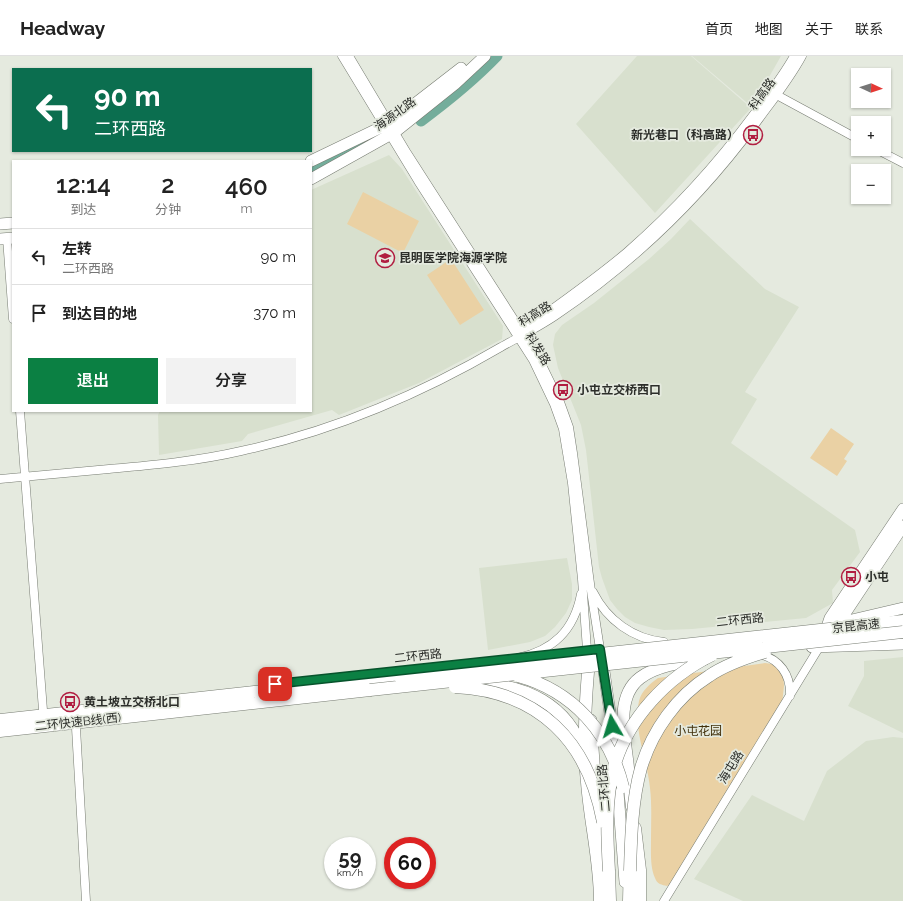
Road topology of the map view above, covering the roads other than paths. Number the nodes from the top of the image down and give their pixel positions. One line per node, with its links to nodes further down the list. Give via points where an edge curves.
1 (342, 56): 8 (street, 科发路)
2 (349, 56): 8 (street, 科发路)
3 (475, 56): 8 (main road, 海源北路)
4 (485, 56): 8 (main road, 海源北路, via 454,84)
5 (794, 56): 7 (street, 科高路)
6 (802, 56): 7 (street, 科高路)
7 (774, 93): 9 (street); 18 (street, 科高路, via 733,154 667,225 587,294 553,318)
8 (390, 129): 11 (main road, 海源北路); 13 (main road, 海源北路); 18 (street, 科发路)
9 (851, 135)
10 (890, 156): 12 (street)
11 (312, 161)
12 (903, 163)
13 (312, 178)
14 (12, 223): 15 (main road)
15 (0, 224)
16 (7, 238): 17 (street)
17 (12, 305)
18 (520, 335): 20 (street, 科高路, via 424,389 299,437 195,460); 24 (street, 科发路, via 538,357 569,427 578,482)
19 (20, 412): 20 (street)
20 (25, 477): 21 (street, 科高路); 45 (street)
21 (0, 478)
22 (903, 509): 28 (main road, 海屯路)
23 (903, 526): 27 (main road, 海屯路)
24 (586, 580): 31 (street, via 598,601 616,622 641,637); 34 (street, 科发路); 35 (street, 科发路); 38 (street, via 578,607 566,632 543,650)
25 (903, 608): 27 (main road, 二环西路)
26 (903, 621): 29 (highway, 京昆高速, bridge)
27 (840, 623): 28 (main road, 二环西路); 32 (main road, 海屯路)
28 (828, 624): 31 (main road, 二环西路); 32 (main road, 海屯路)
29 (810, 631): 41 (highway, bridge); 53 (highway, bridge, via 753,641 712,655 678,676 651,702 628,735 614,768 608,808)
30 (903, 632): 32 (highway, 京昆高速, bridge)
31 (664, 642): 34 (main road, 二环西路)
32 (824, 643): 33 (main road); 36 (main road); 43 (highway, bridge); 44 (street, 海屯路); 52 (highway, bridge, via 782,648 734,663 702,681 678,703 656,733 641,769 634,813)
33 (903, 644)
34 (600, 649): 35 (main road, 二环西路); 39 (main road, 二环北路)
35 (587, 650): 38 (main road, 二环西路); 40 (main road, 二环北路)
36 (754, 653): 37 (main road); 44 (street, via 768,657 781,666 788,680)
37 (729, 656): 39 (main road); 60 (highway, bridge, via 684,662 645,675 633,685 626,700 624,720 639,862)
38 (518, 658): 45 (main road, 二环西路)
39 (604, 670): 40 (main road); 58 (main road, 二环北路, via 614,741)
40 (588, 672): 42 (main road); 51 (highway); 56 (main road, 二环北路)
41 (399, 676): 47 (highway); 52 (highway, bridge, via 461,673 511,675 537,682 571,702 597,729 616,766 627,811)
42 (478, 684): 48 (main road); 51 (highway, via 514,688 543,701 570,727 579,742)
43 (370, 690): 48 (highway, 二环快速B线(西)); 53 (highway, bridge, via 433,686 479,689 511,698 545,718 575,749 590,777 602,816)
44 (790, 696): 61 (street, 海屯路)
45 (43, 710): 46 (main road, 二环西路)
46 (0, 715)
47 (0, 720)
48 (74, 726): 49 (highway, 二环快速B线(西)); 50 (highway); 54 (street)
49 (0, 731)
50 (0, 736)
51 (586, 763): 55 (highway)
52 (630, 870): 59 (highway)
53 (609, 871): 57 (highway)
54 (86, 901)
55 (600, 901)
56 (604, 901)
57 (610, 901)
58 (625, 901)
59 (629, 901)
60 (640, 901)
61 (664, 901)

